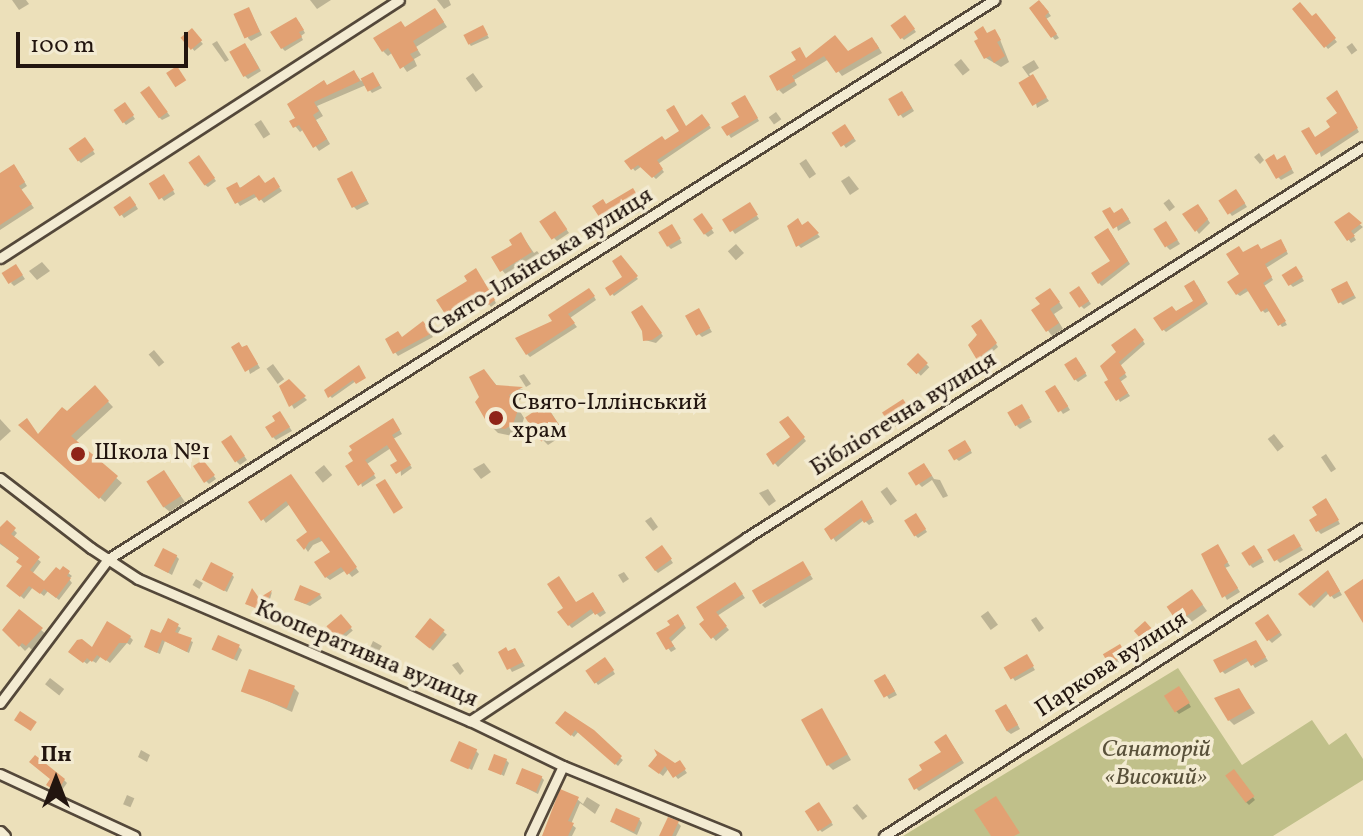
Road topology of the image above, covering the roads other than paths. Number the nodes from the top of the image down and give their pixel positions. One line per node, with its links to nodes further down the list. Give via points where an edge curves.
1 (399, 0): 4 (street)
2 (994, 0): 7 (street, Свято-Ільїнська вулиця)
3 (1363, 147): 9 (street, Бібліотечна вулиця, via 746,538)
4 (0, 258)
5 (0, 478): 7 (street, Кооперативна вулиця)
6 (1363, 528): 17 (street, Паркова вулиця)
7 (108, 559): 8 (street); 9 (street, Кооперативна вулиця, via 138,579)
8 (0, 703)
9 (470, 721): 10 (street, Кооперативна вулиця)
10 (563, 766): 15 (street); 16 (street, Кооперативна вулиця)
11 (0, 774): 14 (street)
12 (0, 831): 13 (street)
13 (5, 836)
14 (134, 836)
15 (530, 836)
16 (735, 836)
17 (884, 836)

